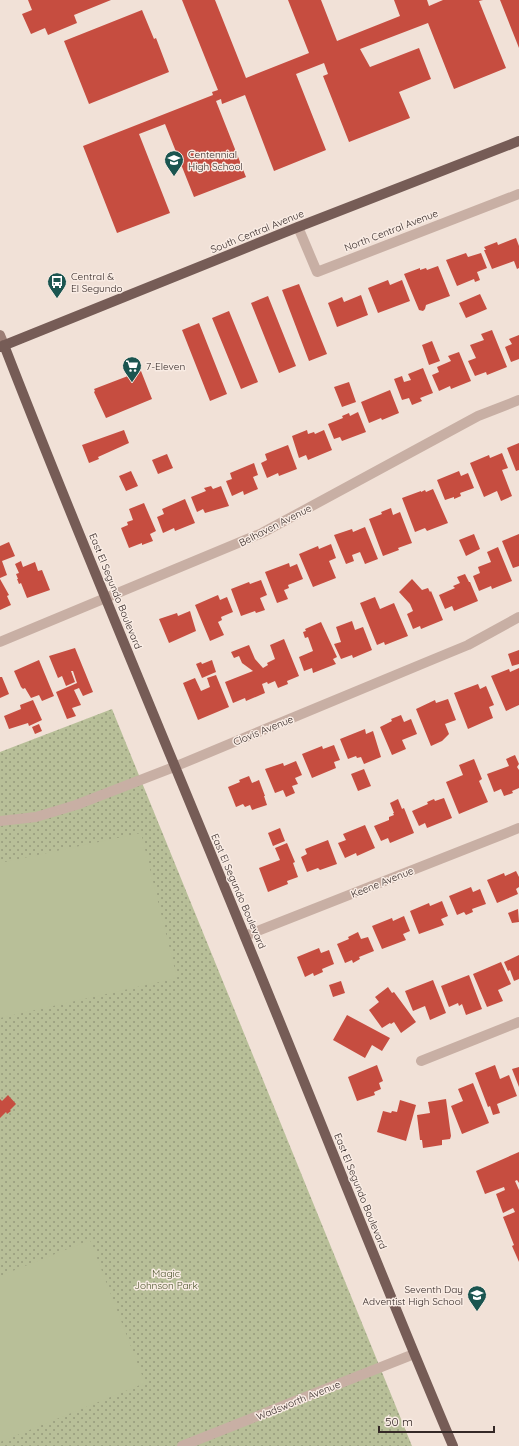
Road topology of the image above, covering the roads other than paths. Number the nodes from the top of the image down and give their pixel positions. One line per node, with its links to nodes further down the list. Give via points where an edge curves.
1 (519, 141): 3 (main road, South Central Avenue)
2 (519, 194): 3 (street, North Central Avenue, via 317,272)
3 (298, 227): 4 (main road, South Central Avenue)
4 (1, 342): 6 (main road, East El Segundo Boulevard)
5 (519, 400): 6 (street, Belhaven Avenue, via 478,416 262,534)
6 (106, 598): 8 (street, Belhaven Avenue); 9 (main road, East El Segundo Boulevard)
7 (519, 617): 9 (street, Clovis Avenue, via 448,654)
8 (0, 642)
9 (174, 767): 10 (street, Clovis Avenue, via 76,805 36,817); 12 (main road, East El Segundo Boulevard)
10 (0, 821)
11 (519, 828): 12 (street, Keene Avenue)
12 (245, 936): 15 (main road, East El Segundo Boulevard)
13 (519, 1022): 14 (street)
14 (421, 1061)
15 (414, 1354): 16 (street, Wadsworth Avenue); 17 (main road, East El Segundo Boulevard)
16 (182, 1446)
17 (453, 1446)

